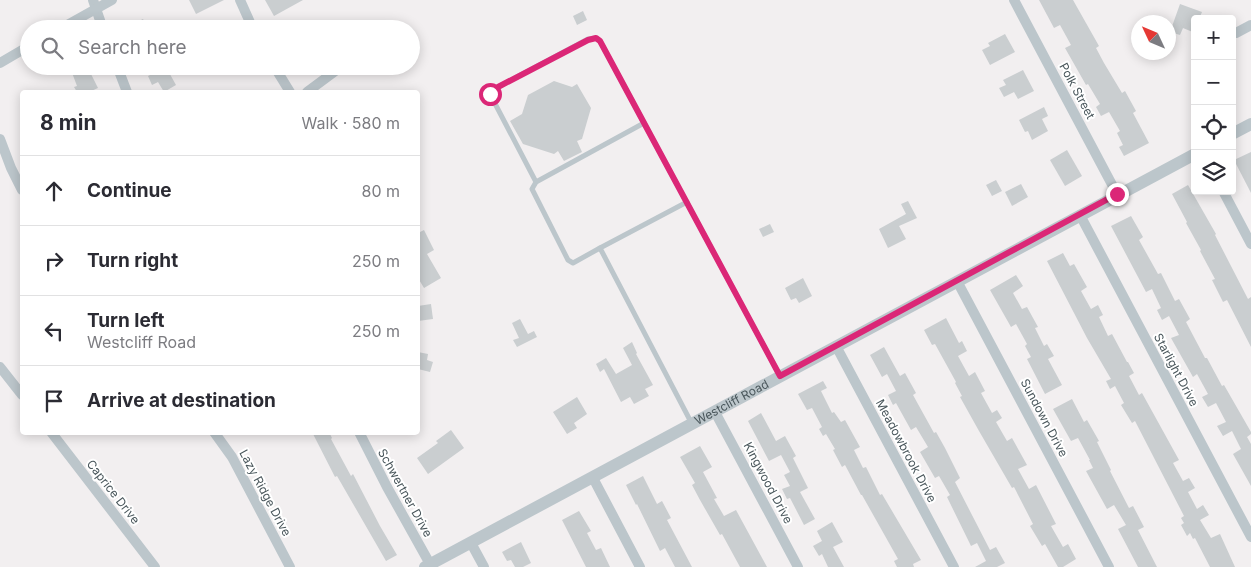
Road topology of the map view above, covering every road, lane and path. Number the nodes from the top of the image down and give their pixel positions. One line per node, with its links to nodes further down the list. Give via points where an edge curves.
1 (112, 0): 4 (street)
2 (240, 0): 7 (street)
3 (1014, 0): 25 (street, Polk Street)
4 (94, 4): 5 (street); 6 (street)
5 (72, 20)
6 (100, 20)
7 (249, 20)
8 (1251, 25): 9 (street)
9 (1236, 33)
10 (20, 51): 11 (street)
11 (0, 63)
12 (120, 75): 15 (street)
13 (280, 75): 16 (street)
14 (330, 75): 17 (street)
15 (126, 90)
16 (289, 90)
17 (310, 90)
18 (644, 123): 23 (lane); 23 (lane, via 596,38 498,87 490,94 491,98); 27 (lane)
19 (1251, 124): 20 (street)
20 (1236, 132)
21 (0, 139): 24 (street)
22 (1191, 156): 25 (street, Westcliff Road)
23 (536, 182): 30 (lane, via 532,189 568,260 573,262)
24 (20, 186)
25 (1117, 194): 28 (street, Westcliff Road)
26 (1225, 195): 29 (street)
27 (687, 202): 30 (lane); 34 (lane)
28 (1080, 215): 31 (street, Westcliff Road); 42 (street, Starlight Drive)
29 (1251, 244)
30 (600, 248): 37 (lane)
31 (957, 281): 32 (street, Westcliff Road); 51 (street, Sundown Drive)
32 (836, 346): 34 (street, Westcliff Road); 50 (street, Meadowbrook Drive)
33 (0, 367): 35 (street)
34 (780, 376): 36 (street, Westcliff Road)
35 (20, 393)
36 (715, 412): 37 (street, Westcliff Road); 49 (street, Kingwood Drive)
37 (692, 424): 41 (street, Westcliff Road)
38 (53, 435): 45 (street, Caprice Drive)
39 (216, 435): 46 (street, Lazy Ridge Drive, via 232,456)
40 (360, 435): 44 (street, Schwertner Drive)
41 (593, 478): 43 (street, Westcliff Road); 48 (street)
42 (1251, 537)
43 (471, 543): 44 (street, Westcliff Road); 47 (street)
44 (428, 566)
45 (155, 567)
46 (290, 567)
47 (484, 567)
48 (640, 567)
49 (798, 567)
50 (954, 567)
51 (1110, 567)

